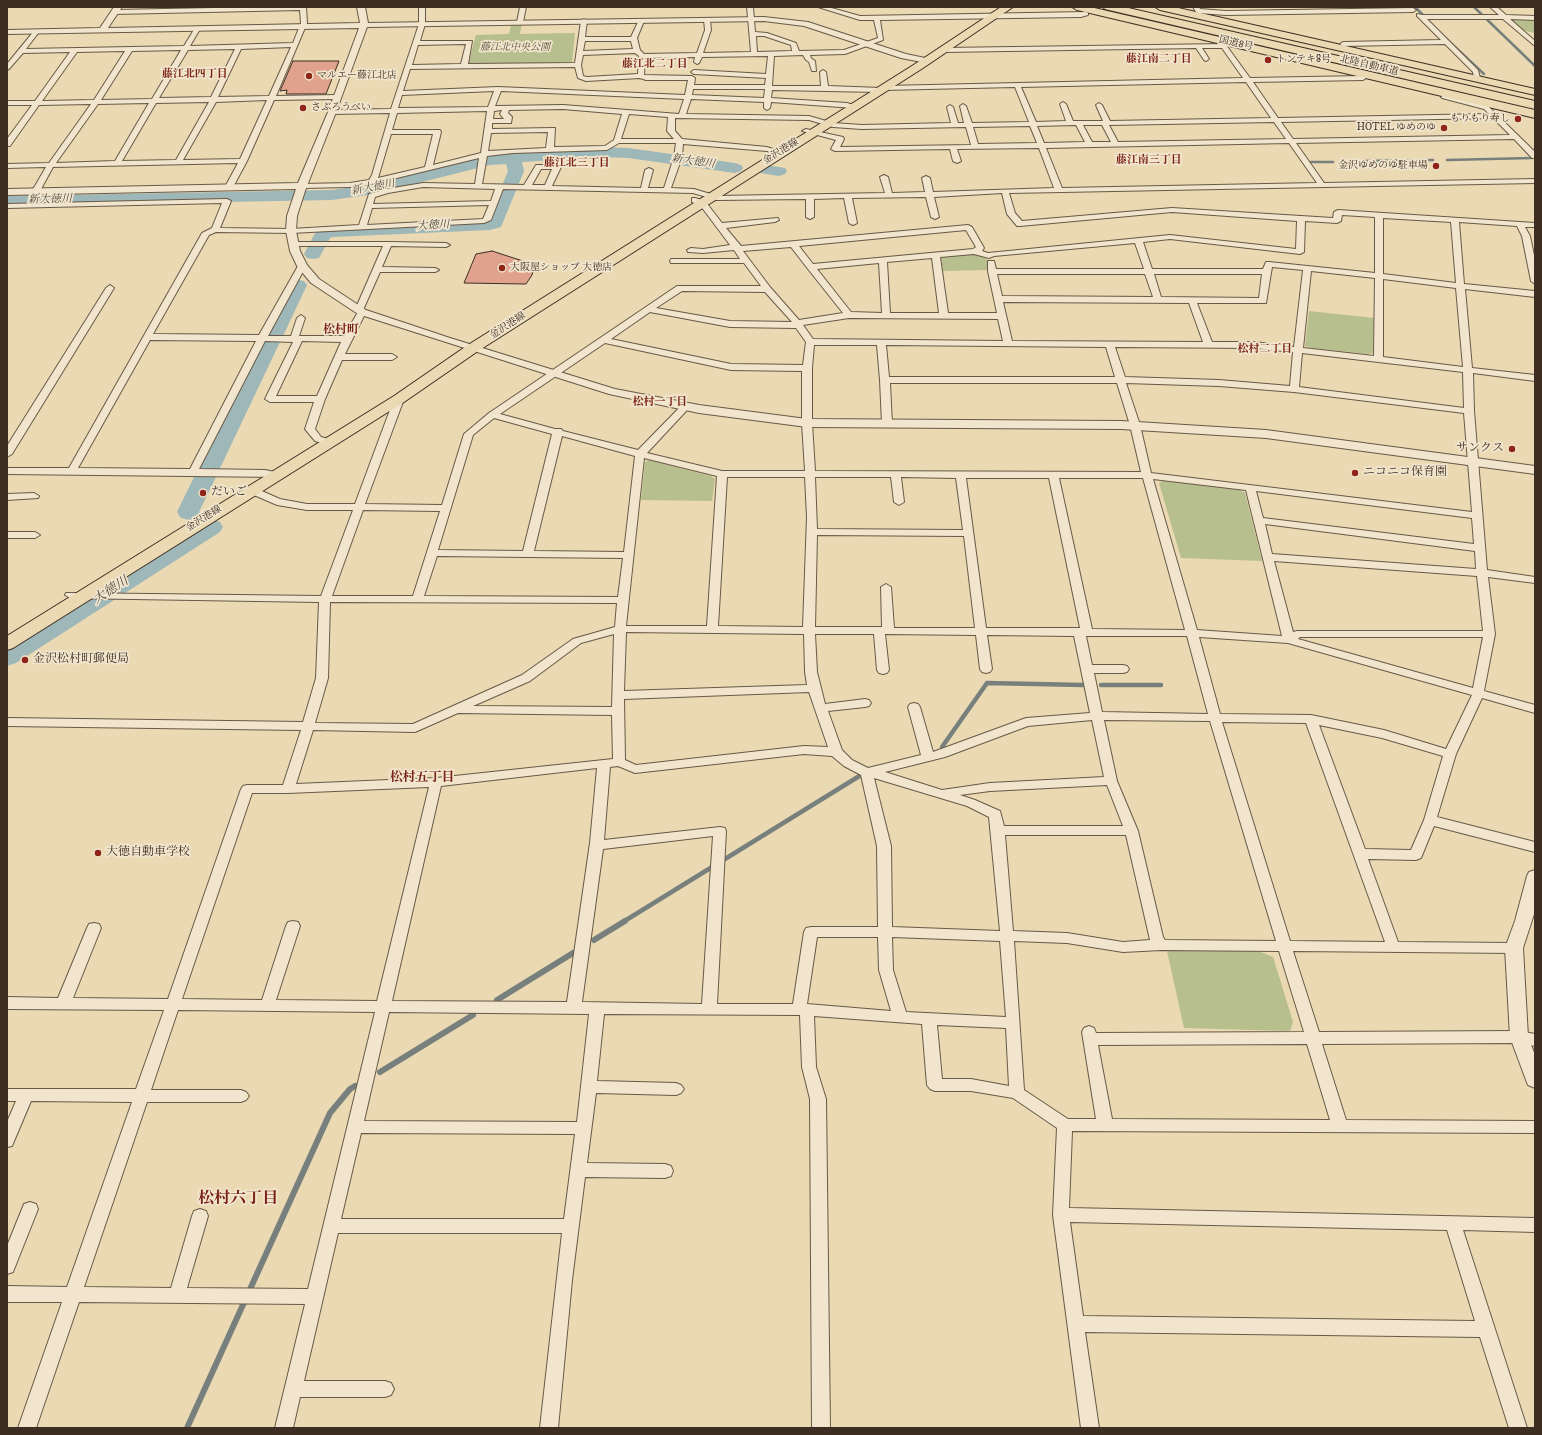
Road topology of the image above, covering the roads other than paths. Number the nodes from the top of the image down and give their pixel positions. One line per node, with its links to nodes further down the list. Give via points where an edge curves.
1 (303, 7): 16 (street); 34 (street)
2 (361, 7): 33 (street)
3 (422, 7): 32 (street)
4 (523, 7): 31 (street)
5 (750, 7): 27 (street)
6 (821, 7): 24 (street, via 860,18)
7 (1008, 7): 20 (main road, 金沢港線)
8 (1060, 7): 21 (highway)
9 (1077, 7): 19 (highway, 国道8号)
10 (1130, 7): 101 (highway, 北陸自動車道)
11 (1160, 7): 65 (highway, 国道8号)
12 (1180, 7): 17 (highway)
13 (1493, 7): 23 (street)
14 (1412, 8): 18 (street); 25 (street)
15 (116, 9): 16 (street); 36 (street)
16 (166, 9)
17 (1197, 9): 18 (street); 47 (highway)
18 (1280, 9)
19 (1108, 10): 78 (highway, 国道8号); 108 (highway, 北陸自動車道)
20 (991, 12): 21 (street); 22 (main road, 金沢港線); 56 (main road, 金沢港線)
21 (1086, 14): 50 (highway)
22 (975, 17): 24 (street); 67 (main road, 金沢港線)
23 (1504, 17): 25 (street); 26 (street); 37 (street)
24 (876, 18): 46 (street, via 881,39)
25 (1421, 18): 44 (street)
26 (1535, 18)
27 (752, 19): 28 (street); 40 (street); 46 (street, via 805,24)
28 (707, 20): 30 (street); 64 (street, via 708,30)
29 (584, 21): 30 (street); 31 (street); 43 (street)
30 (641, 21): 42 (street)
31 (520, 22): 32 (street)
32 (422, 24): 33 (street); 45 (street)
33 (364, 25): 34 (street); 92 (street)
34 (303, 26): 35 (street); 49 (street)
35 (197, 28): 36 (street); 53 (street)
36 (103, 30): 39 (street)
37 (1520, 31): 41 (street); 48 (street)
38 (7, 32): 39 (street)
39 (36, 32): 57 (street)
40 (753, 34): 59 (street, via 765,34 794,44); 62 (street)
41 (1535, 35)
42 (634, 39): 43 (street); 61 (street)
43 (581, 40): 58 (street)
44 (1445, 42): 47 (street); 81 (street, via 1476,72)
45 (416, 43): 70 (street, via 470,42); 71 (street)
46 (868, 44): 60 (street, via 845,52); 67 (street)
47 (1344, 44): 65 (highway)
48 (1535, 44)
49 (295, 45): 51 (street); 95 (street)
50 (1224, 46): 52 (street); 68 (highway); 82 (street)
51 (239, 47): 53 (street); 97 (street)
52 (1198, 47): 56 (street); 66 (street)
53 (185, 48): 54 (street); 102 (street)
54 (130, 49): 55 (street); 103 (street)
55 (75, 50): 57 (street); 105 (street)
56 (944, 50): 67 (main road, 金沢港線)
57 (21, 51): 72 (street)
58 (579, 53): 61 (street); 69 (street)
59 (796, 53): 60 (street); 63 (street)
60 (806, 53): 73 (street, via 812,61)
61 (639, 54): 64 (street); 76 (street)
62 (754, 54): 63 (street); 64 (street)
63 (771, 54): 77 (street)
64 (699, 56): 75 (street)
65 (1381, 56): 81 (highway, 国道8号)
66 (1206, 59)
67 (922, 60): 88 (main road, 金沢港線)
68 (1299, 62): 78 (highway); 80 (highway)
69 (578, 64): 70 (street); 79 (street, via 580,77)
70 (464, 66): 71 (street)
71 (408, 67): 90 (street)
72 (7, 68)
73 (814, 70)
74 (823, 72): 86 (street)
75 (693, 75): 76 (street, via 646,78); 77 (street); 84 (street)
76 (641, 76): 79 (street)
77 (770, 76): 85 (street)
78 (1380, 77): 100 (highway, 国道8号)
79 (610, 78): 91 (street)
80 (1363, 78): 82 (street); 94 (highway)
81 (1476, 78): 89 (highway, 国道8号)
82 (1249, 81): 83 (street); 121 (street)
83 (1017, 85): 93 (street); 125 (street)
84 (690, 87): 85 (street); 96 (street)
85 (769, 87): 86 (street); 99 (street)
86 (825, 88): 88 (street)
87 (498, 89): 90 (street); 98 (street); 112 (street)
88 (879, 89): 93 (street); 109 (main road, 金沢港線)
89 (1535, 92)
90 (399, 93): 113 (street)
91 (606, 93): 96 (street); 98 (street)
92 (337, 97): 95 (street); 115 (street)
93 (947, 97): 128 (street)
94 (1444, 97): 100 (highway); 119 (street, via 1486,107)
95 (272, 98): 97 (street); 146 (street)
96 (688, 98): 99 (street); 118 (street)
97 (212, 100): 102 (street); 148 (street)
98 (579, 100): 111 (street); 114 (street, via 586,111)
99 (768, 100): 109 (street); 120 (street)
100 (1474, 100): 116 (highway, 国道8号)
101 (1535, 100)
102 (154, 101): 103 (street); 149 (street)
103 (96, 102): 105 (street); 150 (street)
104 (7, 103): 105 (street)
105 (37, 103): 136 (street)
106 (1063, 104): 126 (street)
107 (1099, 105): 124 (street)
108 (1535, 105)
109 (851, 106): 123 (main road, 金沢港線)
110 (963, 106): 127 (street)
111 (507, 108): 112 (street); 122 (street, via 504,114 508,121)
112 (491, 109): 113 (street); 122 (street)
113 (395, 110): 115 (street); 130 (street)
114 (626, 111): 117 (street); 133 (street)
115 (332, 112): 170 (street)
116 (1535, 114)
117 (672, 115): 118 (street); 134 (street, via 671,131)
118 (682, 116): 120 (street)
119 (1494, 116): 121 (street); 132 (street)
120 (766, 117): 123 (street, via 810,118)
121 (1276, 120): 124 (street); 135 (street)
122 (489, 121): 129 (street)
123 (825, 123): 128 (street, via 862,127); 131 (main road, 金沢港線)
124 (1106, 123): 126 (street); 137 (street)
125 (1033, 124): 126 (street); 127 (street); 138 (street)
126 (1075, 124): 139 (street)
127 (969, 125): 128 (street); 140 (street)
128 (955, 126)
129 (488, 131): 142 (street, via 552,130); 145 (street)
130 (388, 132): 152 (street, via 437,132); 157 (street)
131 (809, 132): 141 (street, via 840,140 835,149); 143 (main road, 金沢港線)
132 (1517, 137): 135 (street); 144 (street)
133 (616, 141): 134 (street); 142 (street, via 607,148)
134 (680, 142): 143 (street); 165 (street, via 677,161)
135 (1292, 142): 137 (street); 158 (street)
136 (7, 144)
137 (1116, 145): 139 (street)
138 (1042, 146): 139 (street); 140 (street); 166 (street)
139 (1090, 146)
140 (976, 147): 141 (street)
141 (953, 148): 147 (street)
142 (550, 149): 145 (street)
143 (777, 152): 175 (main road, 金沢港線)
144 (1533, 153)
145 (483, 156): 152 (street); 159 (street)
146 (243, 161): 148 (street); 160 (street)
147 (957, 161)
148 (178, 162): 149 (street)
149 (117, 163): 150 (street)
150 (51, 165): 151 (street); 167 (street)
151 (7, 166)
152 (428, 168): 157 (street)
153 (649, 170): 164 (street)
154 (884, 177): 172 (street)
155 (926, 178): 171 (street)
156 (1535, 181): 158 (street)
157 (372, 182): 170 (street)
158 (1322, 185): 166 (street)
159 (478, 186): 161 (street); 178 (street, via 423,185 388,191 372,196)
160 (229, 187): 167 (street); 170 (street)
161 (507, 187): 162 (street); 176 (street)
162 (527, 187): 163 (street); 163 (street, via 539,167 557,167)
163 (548, 187): 164 (street)
164 (644, 190): 165 (street)
165 (667, 190): 175 (street, via 694,191)
166 (1059, 190): 168 (street)
167 (36, 191): 169 (street)
168 (1005, 191): 171 (street); 182 (street, via 1011,214 1020,224 1172,210)
169 (7, 192)
170 (300, 192): 191 (street, via 292,216)
171 (931, 194): 172 (street); 181 (street)
172 (889, 195): 174 (street)
173 (810, 196): 174 (street); 175 (street); 180 (street)
174 (847, 196): 185 (street)
175 (703, 199): 188 (street); 241 (main road, 金沢港線)
176 (494, 203): 178 (street); 189 (street, via 487,220 484,221)
177 (7, 206): 190 (street, via 227,201)
178 (369, 206): 189 (street)
179 (1379, 215): 182 (street, via 1338,212 1337,221); 184 (street); 214 (street)
180 (810, 217)
181 (935, 217)
182 (1301, 219): 198 (street, via 1300,252)
183 (775, 220): 188 (street)
184 (1455, 220): 186 (street); 216 (street)
185 (853, 223)
186 (1520, 224): 187 (street); 215 (street, via 1526,236)
187 (1535, 225)
188 (720, 226): 197 (street)
189 (362, 227): 191 (street)
190 (214, 230): 191 (street); 231 (street, via 206,233)
191 (291, 231): 193 (street)
192 (1138, 240): 198 (street, via 1170,237); 202 (street); 213 (street)
193 (293, 244): 194 (street); 206 (street)
194 (388, 244): 195 (street); 210 (street)
195 (446, 244)
196 (793, 244): 197 (street); 200 (street, via 968,227 980,248); 207 (street)
197 (737, 248): 199 (street); 205 (street)
198 (1270, 248): 208 (street)
199 (690, 250)
200 (975, 251): 201 (street); 202 (street)
201 (936, 255): 203 (street); 227 (street)
202 (989, 256): 212 (street)
203 (882, 259): 207 (street); 226 (street)
204 (674, 261): 205 (street)
205 (747, 261): 218 (street)
206 (302, 266): 224 (street, via 315,281); 232 (street)
207 (812, 267): 225 (street)
208 (1268, 268): 209 (street); 213 (street); 222 (street, via 1263,301)
209 (1307, 268): 214 (street); 242 (street)
210 (377, 270): 211 (street); 224 (street)
211 (435, 270)
212 (992, 271): 213 (street); 220 (street)
213 (1150, 272): 221 (street)
214 (1379, 276): 216 (street); 245 (street)
215 (1535, 280)
216 (1460, 286): 219 (street); 247 (street)
217 (110, 288): 263 (street)
218 (767, 289): 223 (street, via 680,288); 230 (street)
219 (1535, 294)
220 (998, 300): 221 (street); 228 (street)
221 (1158, 300): 222 (street)
222 (1192, 300): 240 (street)
223 (649, 309): 230 (street, via 730,324); 235 (street)
224 (360, 311): 234 (street); 241 (street)
225 (849, 315): 226 (street); 230 (street)
226 (886, 315): 227 (street)
227 (944, 315): 228 (street)
228 (1003, 316): 238 (street)
229 (301, 318): 233 (street)
230 (798, 324): 236 (street)
231 (147, 337): 232 (street); 268 (street)
232 (262, 338): 233 (street); 269 (street)
233 (297, 339): 234 (street); 253 (street, via 270,399)
234 (347, 339): 243 (street)
235 (603, 340): 246 (street, via 731,367); 248 (street)
236 (810, 342): 237 (street); 246 (street)
237 (881, 343): 238 (street); 250 (street)
238 (1008, 344): 239 (street)
239 (1110, 345): 240 (street); 251 (street)
240 (1209, 345): 242 (street, via 1254,345)
241 (468, 347): 248 (street); 254 (main road, 金沢港線); 262 (main road, 金沢港線)
242 (1298, 349): 245 (street); 252 (street)
243 (340, 357): 244 (street); 253 (street)
244 (392, 357)
245 (1378, 359): 247 (street)
246 (807, 368): 258 (street)
247 (1468, 370): 249 (street); 256 (street)
248 (552, 373): 255 (street, via 613,392); 257 (street)
249 (1535, 378)
250 (884, 380): 251 (street); 259 (street)
251 (1121, 380): 252 (street, via 1220,383); 260 (street)
252 (1294, 389): 256 (street)
253 (320, 399): 262 (street, via 310,429)
254 (399, 399): 262 (main road, 金沢港線); 282 (street)
255 (685, 407): 258 (street); 264 (street)
256 (1469, 411): 265 (street)
257 (492, 415): 261 (street); 283 (street, via 469,434)
258 (807, 423): 259 (street); 274 (street)
259 (888, 424): 260 (street)
260 (1135, 425): 265 (street, via 1266,434); 276 (street)
261 (558, 431): 264 (street); 292 (street)
262 (323, 440): 270 (main road, 金沢港線)
263 (7, 454)
264 (640, 454): 271 (street); 293 (street)
265 (1474, 462): 266 (street); 284 (street)
266 (1535, 470)
267 (7, 471): 268 (street)
268 (72, 471): 269 (street)
269 (193, 472): 270 (street)
270 (270, 474): 278 (main road, 金沢港線); 298 (main road, 金沢港線)
271 (722, 474): 274 (street); 303 (street)
272 (961, 474): 273 (street); 275 (street); 287 (street)
273 (1053, 474): 276 (street); 307 (street)
274 (810, 475): 275 (street); 286 (street)
275 (896, 475): 281 (street)
276 (1147, 475): 277 (street); 308 (street)
277 (1250, 487): 284 (street); 285 (street)
278 (251, 490): 282 (street, via 277,502 307,507); 298 (main road, 金沢港線)
279 (34, 496): 280 (street)
280 (7, 497)
281 (899, 502)
282 (359, 507): 283 (street); 299 (street)
283 (445, 508): 291 (street)
284 (1477, 516): 290 (street)
285 (1258, 520): 290 (street); 294 (street)
286 (812, 532): 287 (street); 304 (street)
287 (968, 533): 306 (street)
288 (7, 535): 289 (street)
289 (35, 535)
290 (1480, 548): 295 (street)
291 (432, 553): 292 (street); 300 (street)
292 (528, 554): 293 (street)
293 (629, 555): 301 (street)
294 (1268, 557): 295 (street); 311 (street)
295 (1482, 573): 296 (street); 309 (street)
296 (1535, 580)
297 (886, 588): 305 (street)
298 (83, 596): 299 (street); 310 (main road, 金沢港線)
299 (326, 599): 300 (street); 329 (street, via 322,678)
300 (418, 599): 301 (street)
301 (623, 600): 302 (street)
302 (620, 629): 303 (street); 318 (street); 322 (street, via 577,641 526,678)
303 (712, 629): 304 (street)
304 (809, 630): 305 (street); 316 (street)
305 (884, 630): 306 (street); 315 (street)
306 (981, 631): 307 (street); 312 (street)
307 (1083, 632): 308 (street); 313 (street)
308 (1192, 633): 311 (street); 326 (street)
309 (1489, 634): 311 (street, via 1297,634); 317 (street)
310 (9, 639)
311 (1289, 640): 317 (street)
312 (986, 669)
313 (1087, 669): 314 (street); 325 (street)
314 (1123, 669)
315 (883, 670)
316 (814, 688): 318 (street); 321 (street)
317 (1478, 694): 323 (street); 331 (street)
318 (618, 695): 324 (street)
319 (865, 703): 321 (street)
320 (914, 707): 332 (street)
321 (821, 708): 330 (street)
322 (454, 710): 324 (street); 329 (street, via 415,728)
323 (1535, 710)
324 (618, 711): 333 (street)
325 (1098, 716): 326 (street); 332 (street, via 1026,722); 336 (street)
326 (1216, 718): 327 (street); 352 (street)
327 (1311, 719): 331 (street, via 1384,734); 345 (street)
328 (7, 722): 329 (street)
329 (308, 727): 338 (street)
330 (836, 752): 333 (street, via 804,750 635,769); 335 (street, via 848,763)
331 (1450, 754): 340 (street)
332 (928, 757): 335 (street)
333 (619, 762): 334 (street)
334 (603, 764): 337 (street); 343 (street)
335 (867, 773): 339 (street); 349 (street, via 884,846)
336 (1111, 781): 339 (street, via 990,788); 342 (street)
337 (436, 782): 338 (street); 359 (street)
338 (288, 789): 357 (street, via 248,789)
339 (940, 794): 341 (street, via 971,803 994,814)
340 (1430, 820): 344 (street); 345 (street, via 1416,855)
341 (998, 830): 342 (street); 350 (street)
342 (1132, 831): 351 (street, via 1156,938)
343 (596, 845): 360 (street); 362 (street, via 720,831)
344 (1535, 847)
345 (1360, 854): 353 (street)
346 (1535, 876): 354 (street, via 1524,921)
347 (293, 926): 358 (street)
348 (94, 928): 356 (street)
349 (885, 932): 350 (street); 363 (street, via 811,932); 364 (street, via 886,970)
350 (1006, 936): 351 (street, via 1067,938 1123,947); 366 (street)
351 (1161, 945): 352 (street)
352 (1285, 946): 353 (street); 367 (street)
353 (1393, 946): 354 (street)
354 (1514, 948): 368 (street)
355 (7, 1003): 356 (street)
356 (63, 1004): 357 (street)
357 (172, 1005): 358 (street); 375 (street)
358 (267, 1005): 359 (street)
359 (384, 1006): 360 (street); 380 (street)
360 (574, 1007): 361 (street)
361 (597, 1008): 362 (street); 370 (street)
362 (709, 1009): 363 (street)
363 (803, 1010): 364 (street); 405 (street, via 809,1067 818,1099)
364 (900, 1017): 365 (street)
365 (929, 1019): 366 (street); 372 (street, via 935,1086 971,1085)
366 (1013, 1023): 372 (street)
367 (1313, 1037): 368 (street); 378 (street, via 1090,1035); 379 (street)
368 (1527, 1038): 369 (street)
369 (1535, 1080)
370 (589, 1087): 371 (street); 382 (street)
371 (676, 1089)
372 (1017, 1093): 377 (street)
373 (7, 1094): 374 (street)
374 (26, 1095): 375 (street); 383 (street)
375 (141, 1095): 376 (street); 395 (street)
376 (241, 1096)
377 (1065, 1125): 378 (street); 387 (street)
378 (1105, 1125): 379 (street)
379 (1340, 1126): 381 (street)
380 (355, 1127): 382 (street); 391 (street)
381 (1535, 1127)
382 (583, 1128): 384 (street)
383 (7, 1141)
384 (578, 1170): 385 (street); 392 (street)
385 (665, 1171)
386 (30, 1209): 393 (street)
387 (1061, 1215): 389 (street); 398 (street)
388 (200, 1216): 396 (street)
389 (1453, 1224): 390 (street); 399 (street)
390 (1535, 1225)
391 (332, 1226): 392 (street); 397 (street)
392 (571, 1226): 404 (street)
393 (7, 1267)
394 (7, 1294): 395 (street)
395 (73, 1294): 396 (street); 402 (street)
396 (177, 1295): 397 (street)
397 (315, 1297): 400 (street)
398 (1076, 1324): 399 (street); 406 (street)
399 (1486, 1329): 407 (street)
400 (293, 1389): 401 (street); 403 (street)
401 (385, 1389)
402 (27, 1428)
403 (284, 1428)
404 (549, 1428)
405 (821, 1428)
406 (1090, 1428)
407 (1518, 1428)

